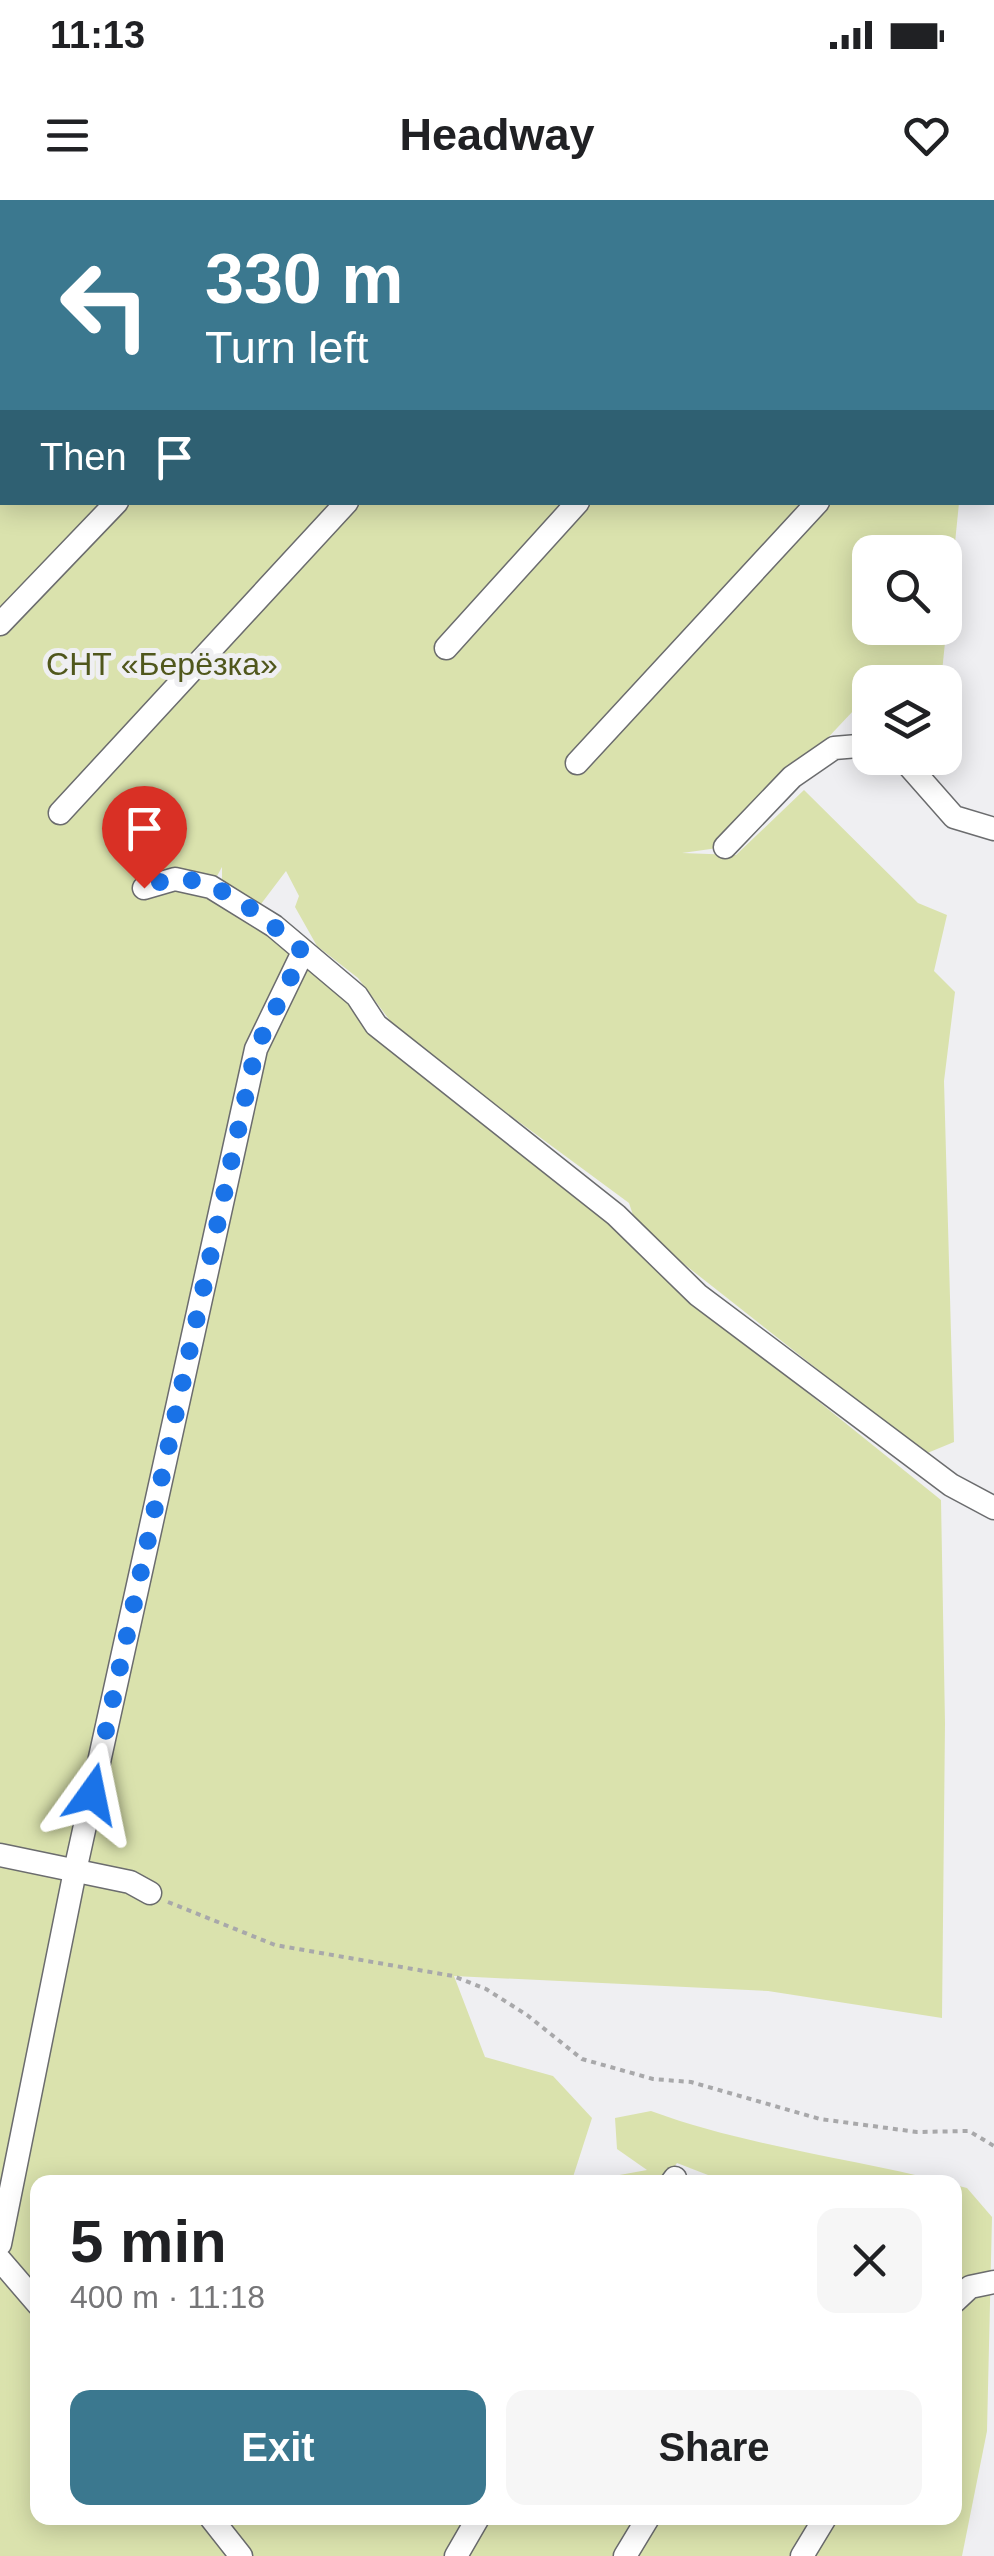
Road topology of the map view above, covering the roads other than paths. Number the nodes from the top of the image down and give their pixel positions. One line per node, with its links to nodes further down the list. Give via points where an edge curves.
1 (113, 505): 5 (lane)
2 (575, 505): 6 (lane)
3 (815, 505): 8 (lane)
4 (338, 506): 10 (lane)
5 (0, 624)
6 (446, 648)
7 (852, 746): 12 (lane, via 834,748 792,777)
8 (577, 763)
9 (917, 775): 11 (lane, via 954,818)
10 (60, 813)
11 (994, 829)
12 (725, 846)
13 (144, 888): 14 (lane, via 174,879 211,888)
14 (303, 952): 15 (lane, via 357,996 376,1025 616,1216 698,1295 951,1484); 17 (lane, via 256,1049)
15 (994, 1508)
16 (0, 1855): 17 (lane)
17 (75, 1871): 18 (lane); 19 (lane)
18 (150, 1893)
19 (0, 2244)
20 (0, 2260): 23 (lane)
21 (994, 2282): 22 (lane)
22 (962, 2294)
23 (30, 2295)
24 (216, 2525): 28 (lane)
25 (474, 2525): 29 (lane)
26 (644, 2525): 30 (lane)
27 (821, 2525): 31 (lane)
28 (241, 2556)
29 (456, 2556)
30 (625, 2556)
31 (802, 2556)

